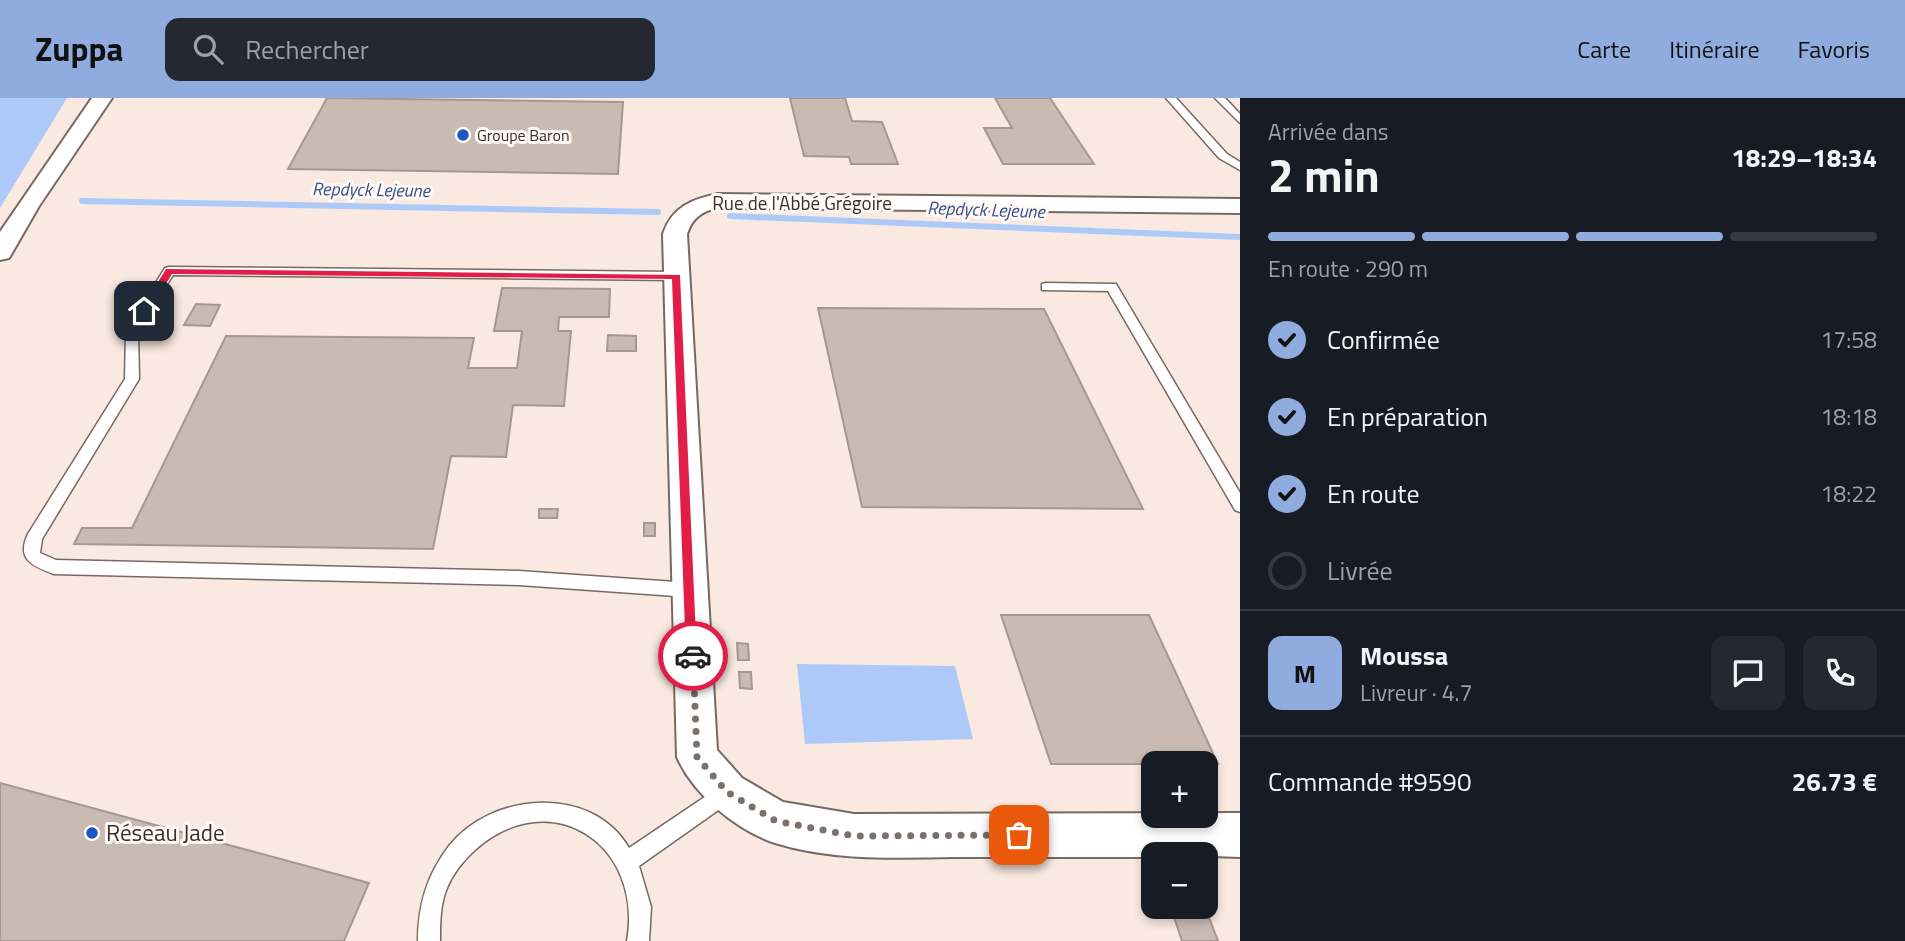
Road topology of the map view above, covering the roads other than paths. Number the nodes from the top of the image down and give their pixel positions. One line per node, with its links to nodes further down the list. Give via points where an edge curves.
1 (102, 98): 7 (street)
2 (1171, 98): 5 (lane, via 1223,156)
3 (1220, 98): 4 (lane)
4 (1240, 120)
5 (1240, 167)
6 (1240, 206): 8 (street, Rue de l'Abbé Grégoire, via 718,201 694,207 680,220 675,234)
7 (0, 253)
8 (677, 276): 11 (street, Rue de l'Abbé Grégoire); 11 (lane, via 169,271 132,330 132,379 34,538 32,556 54,567 519,578)
9 (1046, 287): 10 (lane, via 1112,287)
10 (1240, 506)
11 (690, 590): 12 (street, Rue de l'Abbé Grégoire, via 697,757)
12 (727, 792): 13 (street, Rue de l'Abbé Grégoire, via 776,821 854,836); 14 (lane)
13 (1240, 835)
14 (628, 861): 15 (lane, via 610,838 587,821 560,812 510,816 486,827 460,849 439,879 429,915); 16 (lane, via 639,891 642,925)
15 (429, 941)
16 (638, 941)

